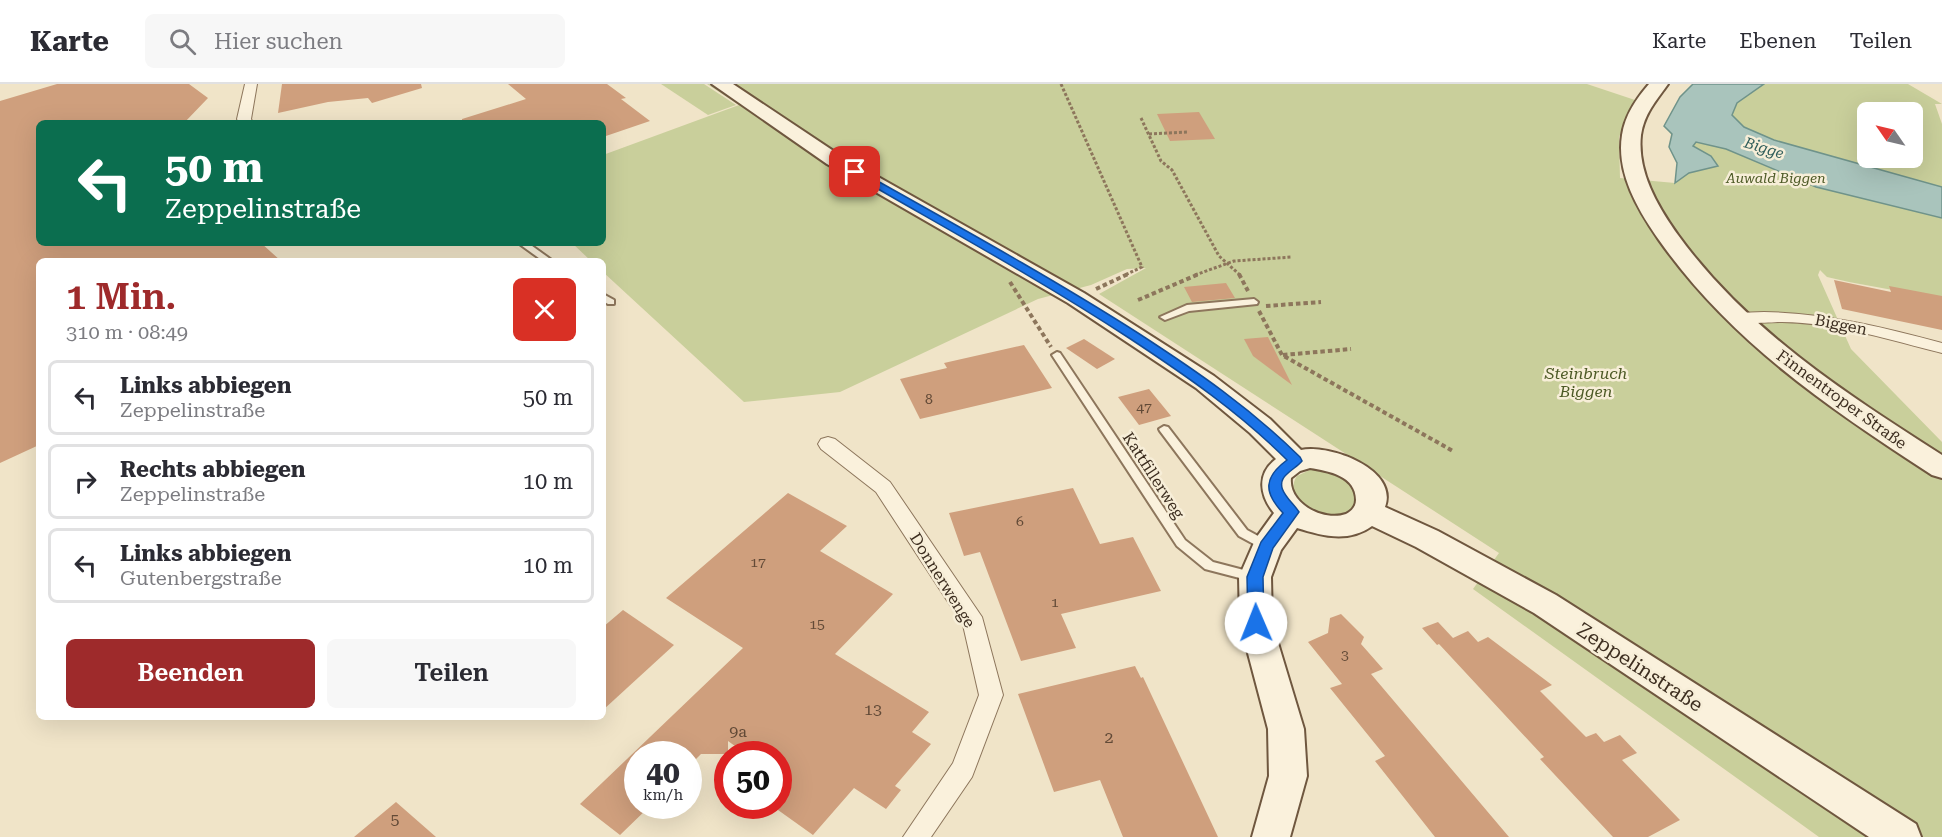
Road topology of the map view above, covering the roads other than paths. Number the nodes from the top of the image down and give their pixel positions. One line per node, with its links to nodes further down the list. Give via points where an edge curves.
1 (250, 84): 4 (street)
2 (721, 84): 14 (main road, via 834,160 1076,298 1205,382)
3 (1659, 84): 9 (main road, Finnentroper Straße, via 1632,128 1636,178 1648,206 1677,252)
4 (244, 120)
5 (526, 246): 6 (lane)
6 (544, 258)
7 (1254, 302): 8 (lane, via 1187,308)
8 (1165, 317)
9 (1737, 318): 10 (street, Biggen, via 1792,316 1830,320); 15 (main road, Finnentroper Straße, via 1827,392)
10 (1942, 348)
11 (1057, 355): 18 (lane, Kattfillerweg, via 1181,543 1209,566)
12 (1164, 429): 18 (lane)
13 (828, 444): 20 (street, Donnerwenge, via 884,487 974,623 991,695 963,769)
14 (1296, 461): 16 (main road, via 1278,473 1275,482 1282,503); 17 (main road, via 1324,459 1354,471 1371,491 1373,502)
15 (1942, 468)
16 (1292, 512): 17 (main road, via 1305,520 1335,526 1355,522); 18 (main road)
17 (1369, 512): 21 (main road, Zeppelinstraße, via 1545,604)
18 (1261, 562): 19 (main road, via 1256,623 1286,729 1288,776)
19 (1273, 836)
20 (916, 837)
21 (1902, 837)

